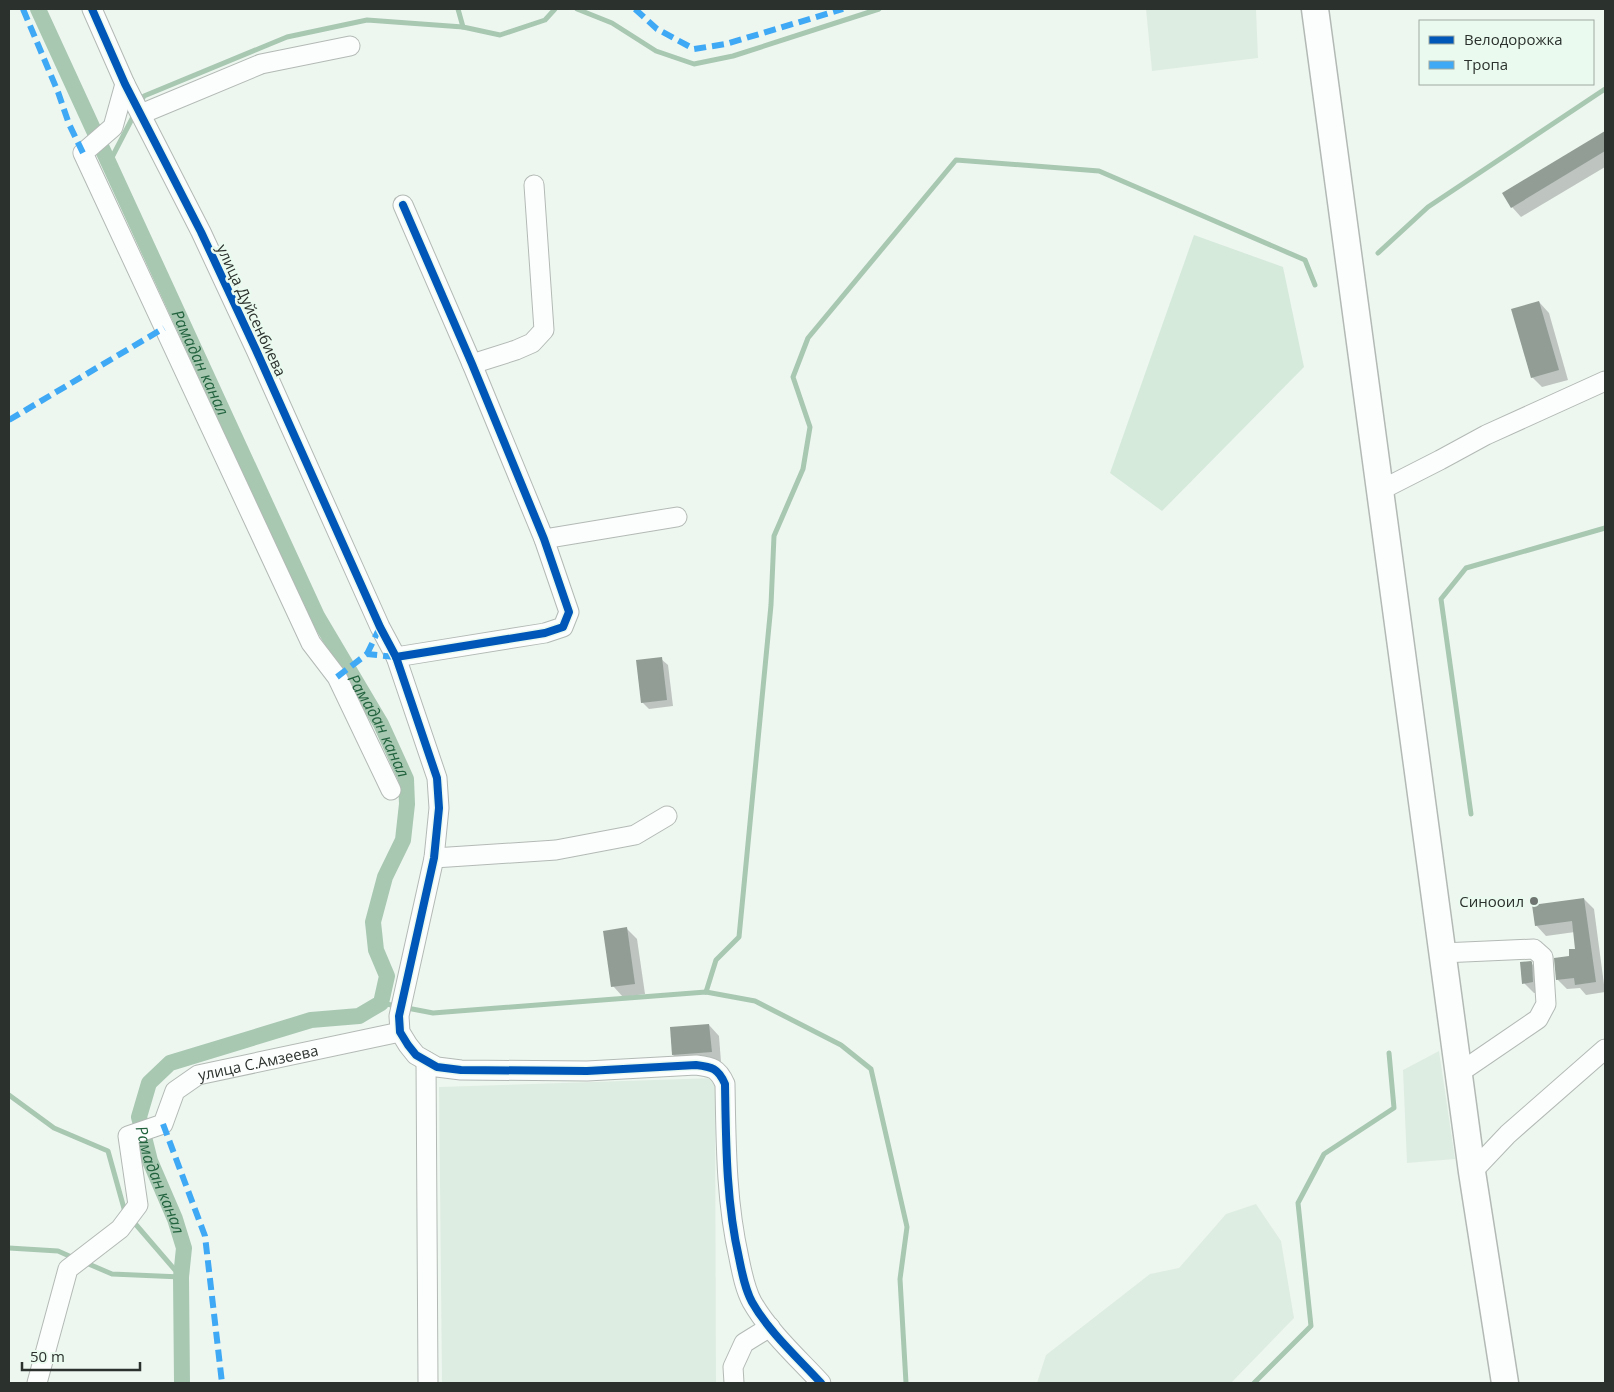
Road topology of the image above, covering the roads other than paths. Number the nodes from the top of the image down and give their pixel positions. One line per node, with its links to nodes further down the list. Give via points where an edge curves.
1 (92, 9): 4 (street, улица Дуйсенбиева)
2 (1315, 9): 10 (highway)
3 (350, 46): 5 (street, via 261,64)
4 (126, 84): 5 (street, улица Дуйсенбиева); 14 (street, via 113,128 83,153 311,643 337,677)
5 (141, 114): 13 (street, улица Дуйсенбиева, via 201,232)
6 (534, 185): 8 (street, via 544,330 532,343)
7 (403, 205): 8 (street)
8 (472, 364): 12 (street)
9 (1605, 381): 10 (street, via 1486,435)
10 (1381, 490): 17 (highway)
11 (677, 517): 12 (street)
12 (544, 539): 13 (street, via 569,612 562,627 545,634)
13 (396, 657): 16 (street, улица Дуйсенбиева, via 437,778 439,808)
14 (391, 790)
15 (667, 816): 16 (street, via 635,835 565,848)
16 (434, 858): 18 (street, улица Дуйсенбиева, via 399,1016)
17 (1442, 952): 21 (highway); 21 (street, via 1534,949 1543,957 1546,1004 1538,1019)
18 (400, 1032): 20 (street, via 416,1055); 24 (street, улица С.Амзеева, via 198,1075 175,1091 163,1124 128,1136 138,1205 120,1229 68,1269)
19 (1605, 1049): 22 (street, via 1508,1134)
20 (426, 1061): 23 (street, via 437,1067 461,1070 587,1071 696,1065 711,1067 721,1073 726,1084 726,1162 732,1227 746,1288); 25 (street)
21 (1459, 1073): 22 (highway)
22 (1472, 1172): 28 (highway)
23 (770, 1327): 26 (street, via 744,1343 733,1367); 27 (street)
24 (37, 1383)
25 (428, 1383)
26 (734, 1383)
27 (821, 1383)
28 (1505, 1383)

